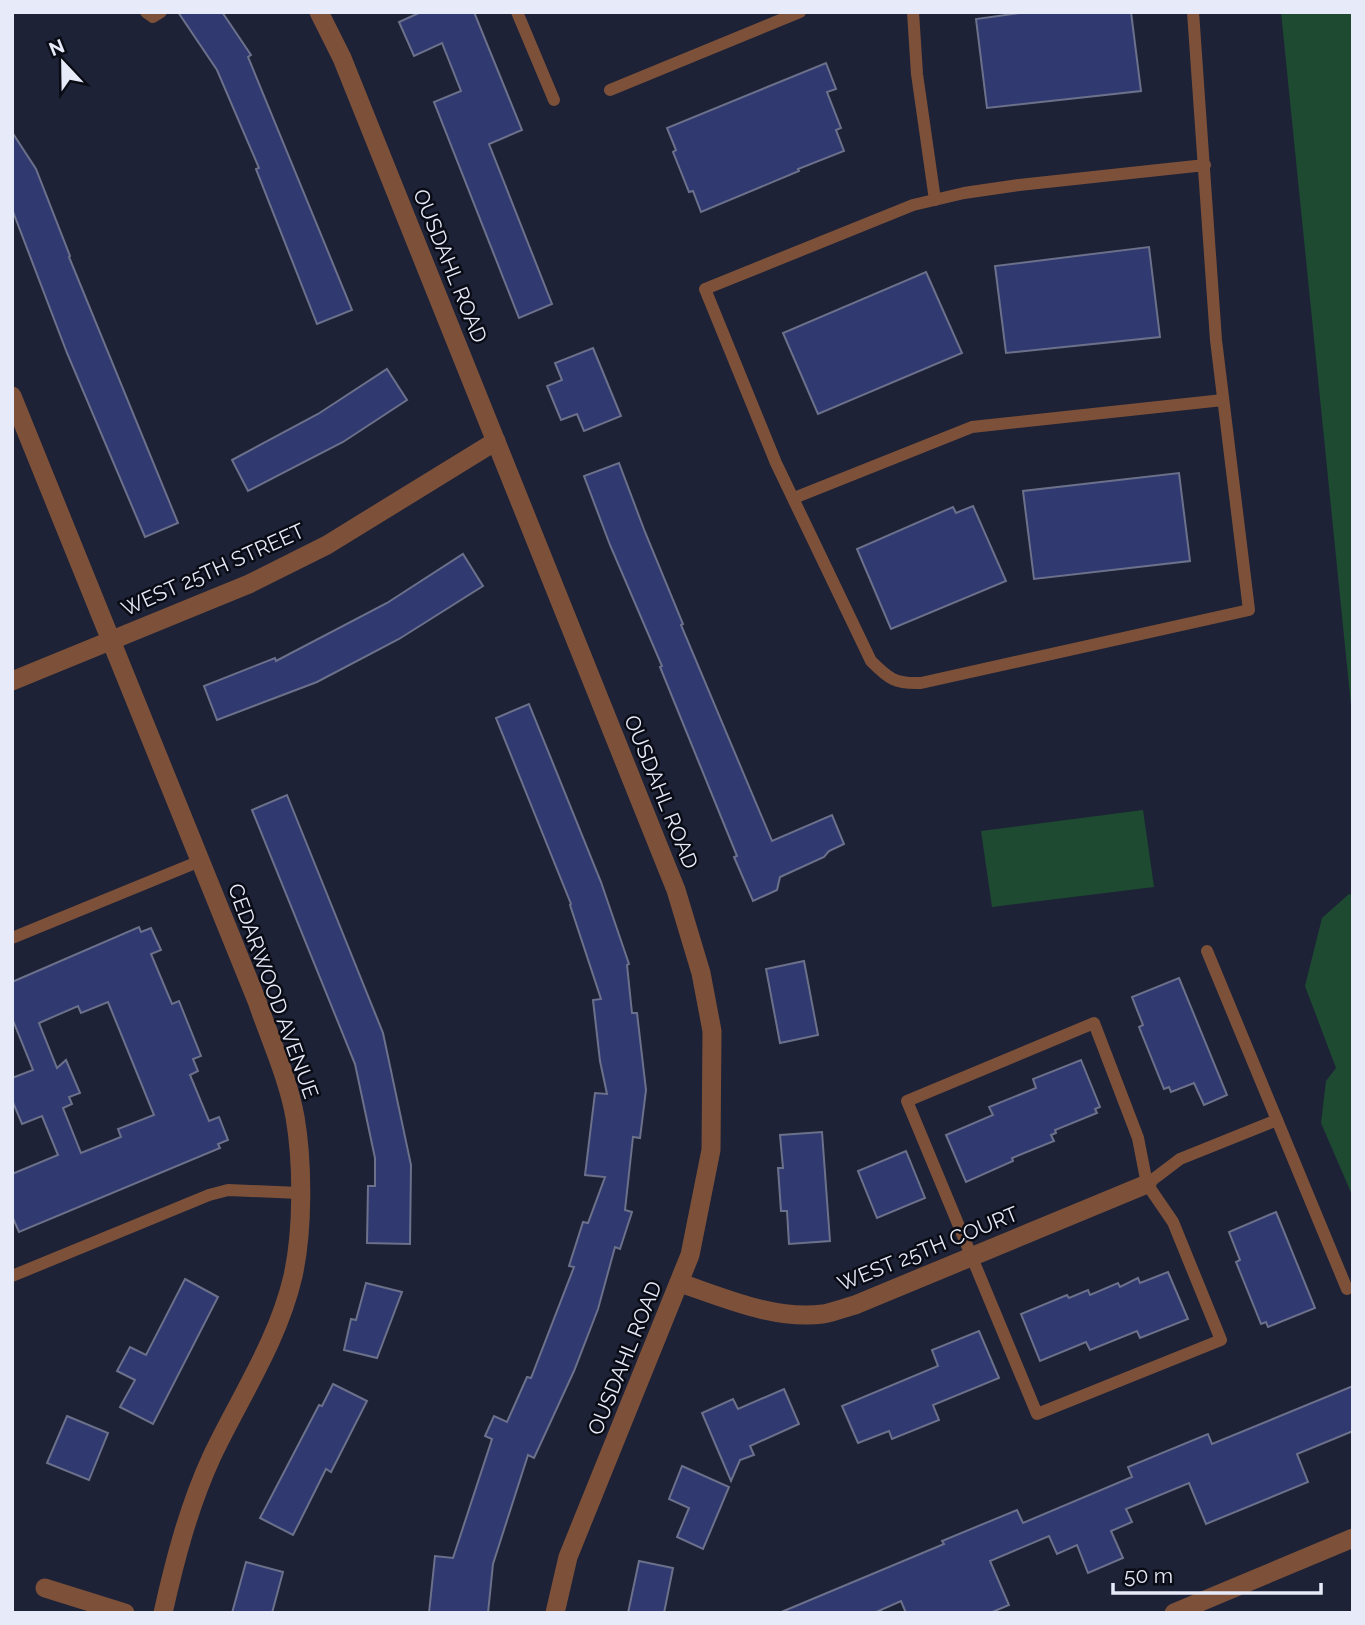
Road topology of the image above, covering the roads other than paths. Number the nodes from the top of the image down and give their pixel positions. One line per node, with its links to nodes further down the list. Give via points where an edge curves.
1 (146, 12): 2 (lane, via 153,17)
2 (161, 12)
3 (319, 12): 14 (street, OUSDAHL ROAD, via 342,58)
4 (517, 12): 9 (lane)
5 (800, 12): 8 (lane)
6 (912, 12): 11 (lane)
7 (1193, 12): 10 (lane)
8 (610, 90)
9 (554, 100)
10 (1205, 165): 11 (lane, via 1019,185); 13 (lane)
11 (935, 200): 15 (lane, via 705,289)
12 (12, 396): 16 (street, CEDARWOOD AVENUE)
13 (1223, 400): 15 (lane, via 972,427); 15 (lane, via 1249,610 921,684 902,684 887,678 871,661)
14 (496, 441): 16 (street, WEST 25TH STREET, via 327,545); 26 (street, OUSDAHL ROAD, via 676,890 701,973 712,1031 711,1150)
15 (794, 498)
16 (111, 640): 17 (street, WEST 25TH STREET); 18 (street, CEDARWOOD AVENUE)
17 (12, 681)
18 (200, 861): 19 (lane); 23 (street, CEDARWOOD AVENUE, via 286,1081 295,1117)
19 (12, 938)
20 (1207, 951): 21 (lane)
21 (1277, 1119): 22 (lane, via 1180,1159); 27 (lane)
22 (1147, 1184): 24 (street, WEST 25TH COURT); 24 (lane, via 1138,1138 1094,1023 907,1101); 24 (lane, via 1173,1222 1221,1340 1037,1414)
23 (299, 1193): 25 (lane, via 228,1190 209,1195); 31 (street, CEDARWOOD AVENUE, via 298,1242 282,1313 197,1493)
24 (972, 1256): 26 (street, WEST 25TH COURT, via 823,1314 756,1309)
25 (12, 1276)
26 (680, 1283): 32 (street, OUSDAHL ROAD, via 568,1557)
27 (1347, 1289)
28 (1353, 1538): 33 (street)
29 (45, 1588): 30 (street)
30 (125, 1613)
31 (163, 1613)
32 (555, 1613)
33 (1174, 1613)

